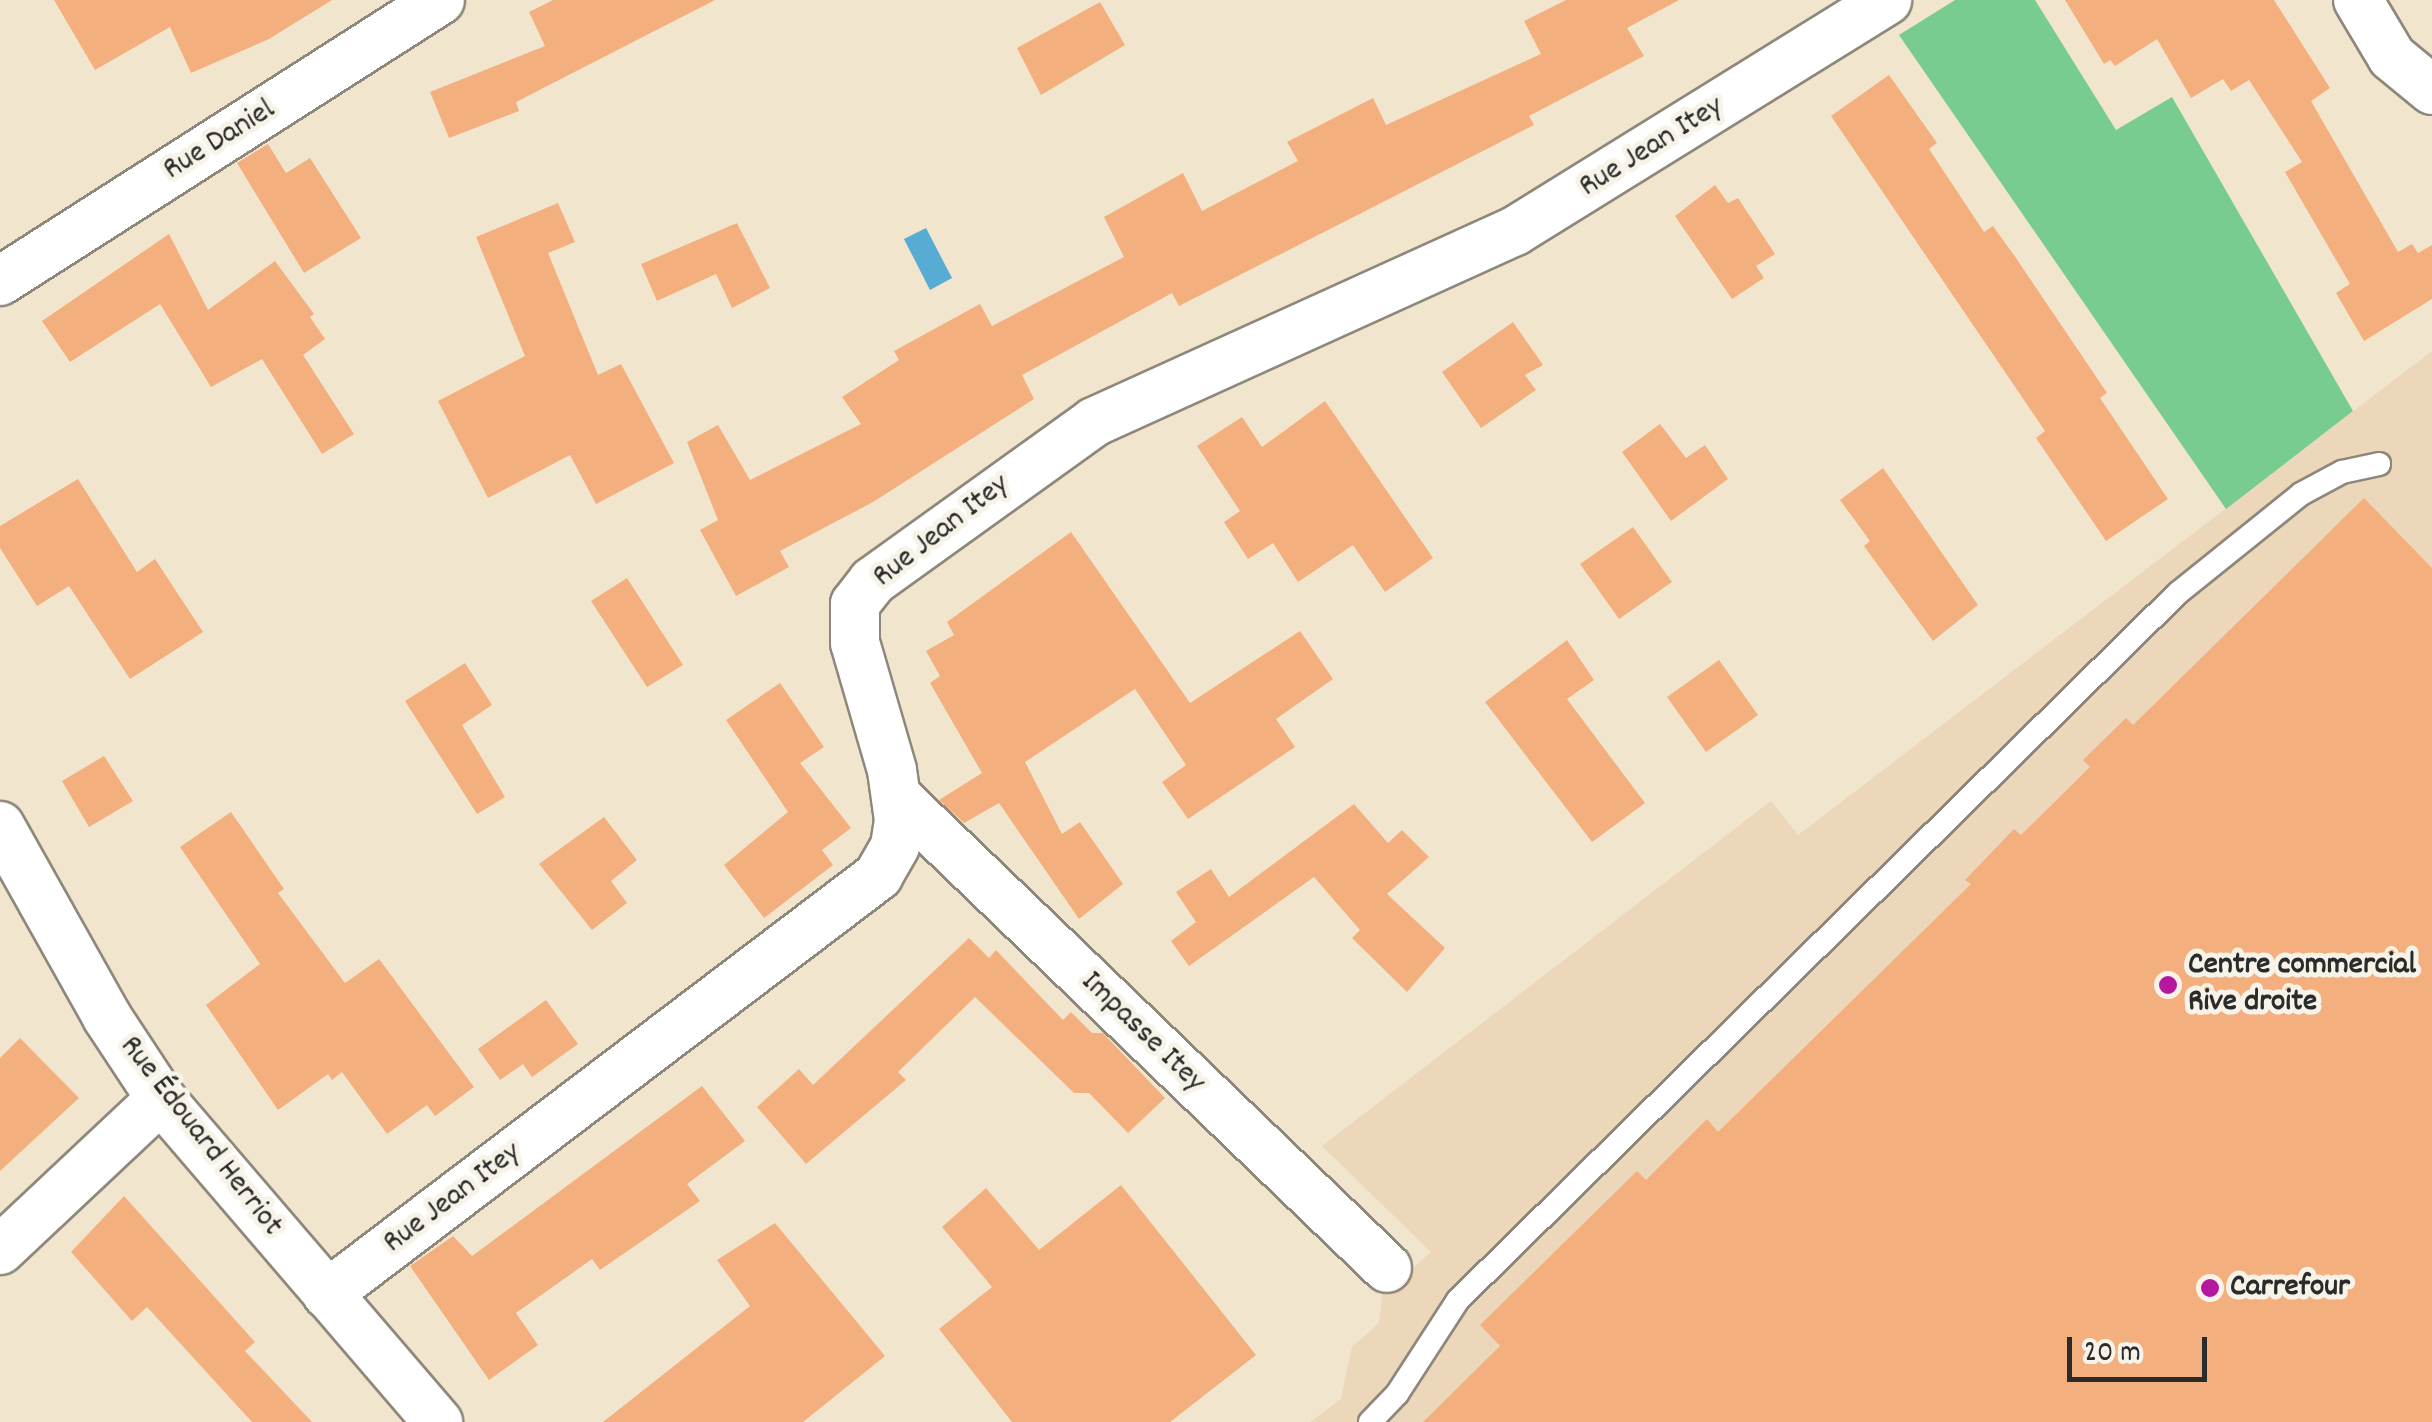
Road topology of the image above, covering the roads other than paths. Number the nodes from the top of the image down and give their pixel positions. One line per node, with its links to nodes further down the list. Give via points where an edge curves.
1 (440, 0): 5 (street, Rue Daniel)
2 (1887, 0): 7 (street, Rue Jean Itey, via 1515,230 1094,422 874,581 855,604 855,643)
3 (2358, 0): 4 (street, via 2392,57)
4 (2432, 90)
5 (0, 280)
6 (2379, 464): 14 (lane, via 2342,472 2301,494 2178,593 1458,1300 1397,1394)
7 (898, 798): 11 (street, Impasse Itey); 12 (street, Rue Jean Itey, via 894,846 861,893)
8 (0, 826): 9 (street, Rue Édouard Herriot, via 107,1018)
9 (162, 1099): 10 (street); 12 (street, Rue Édouard Herriot)
10 (0, 1250)
11 (1387, 1268)
12 (327, 1294): 13 (street, Rue Édouard Herriot)
13 (438, 1422)
14 (1370, 1422)

